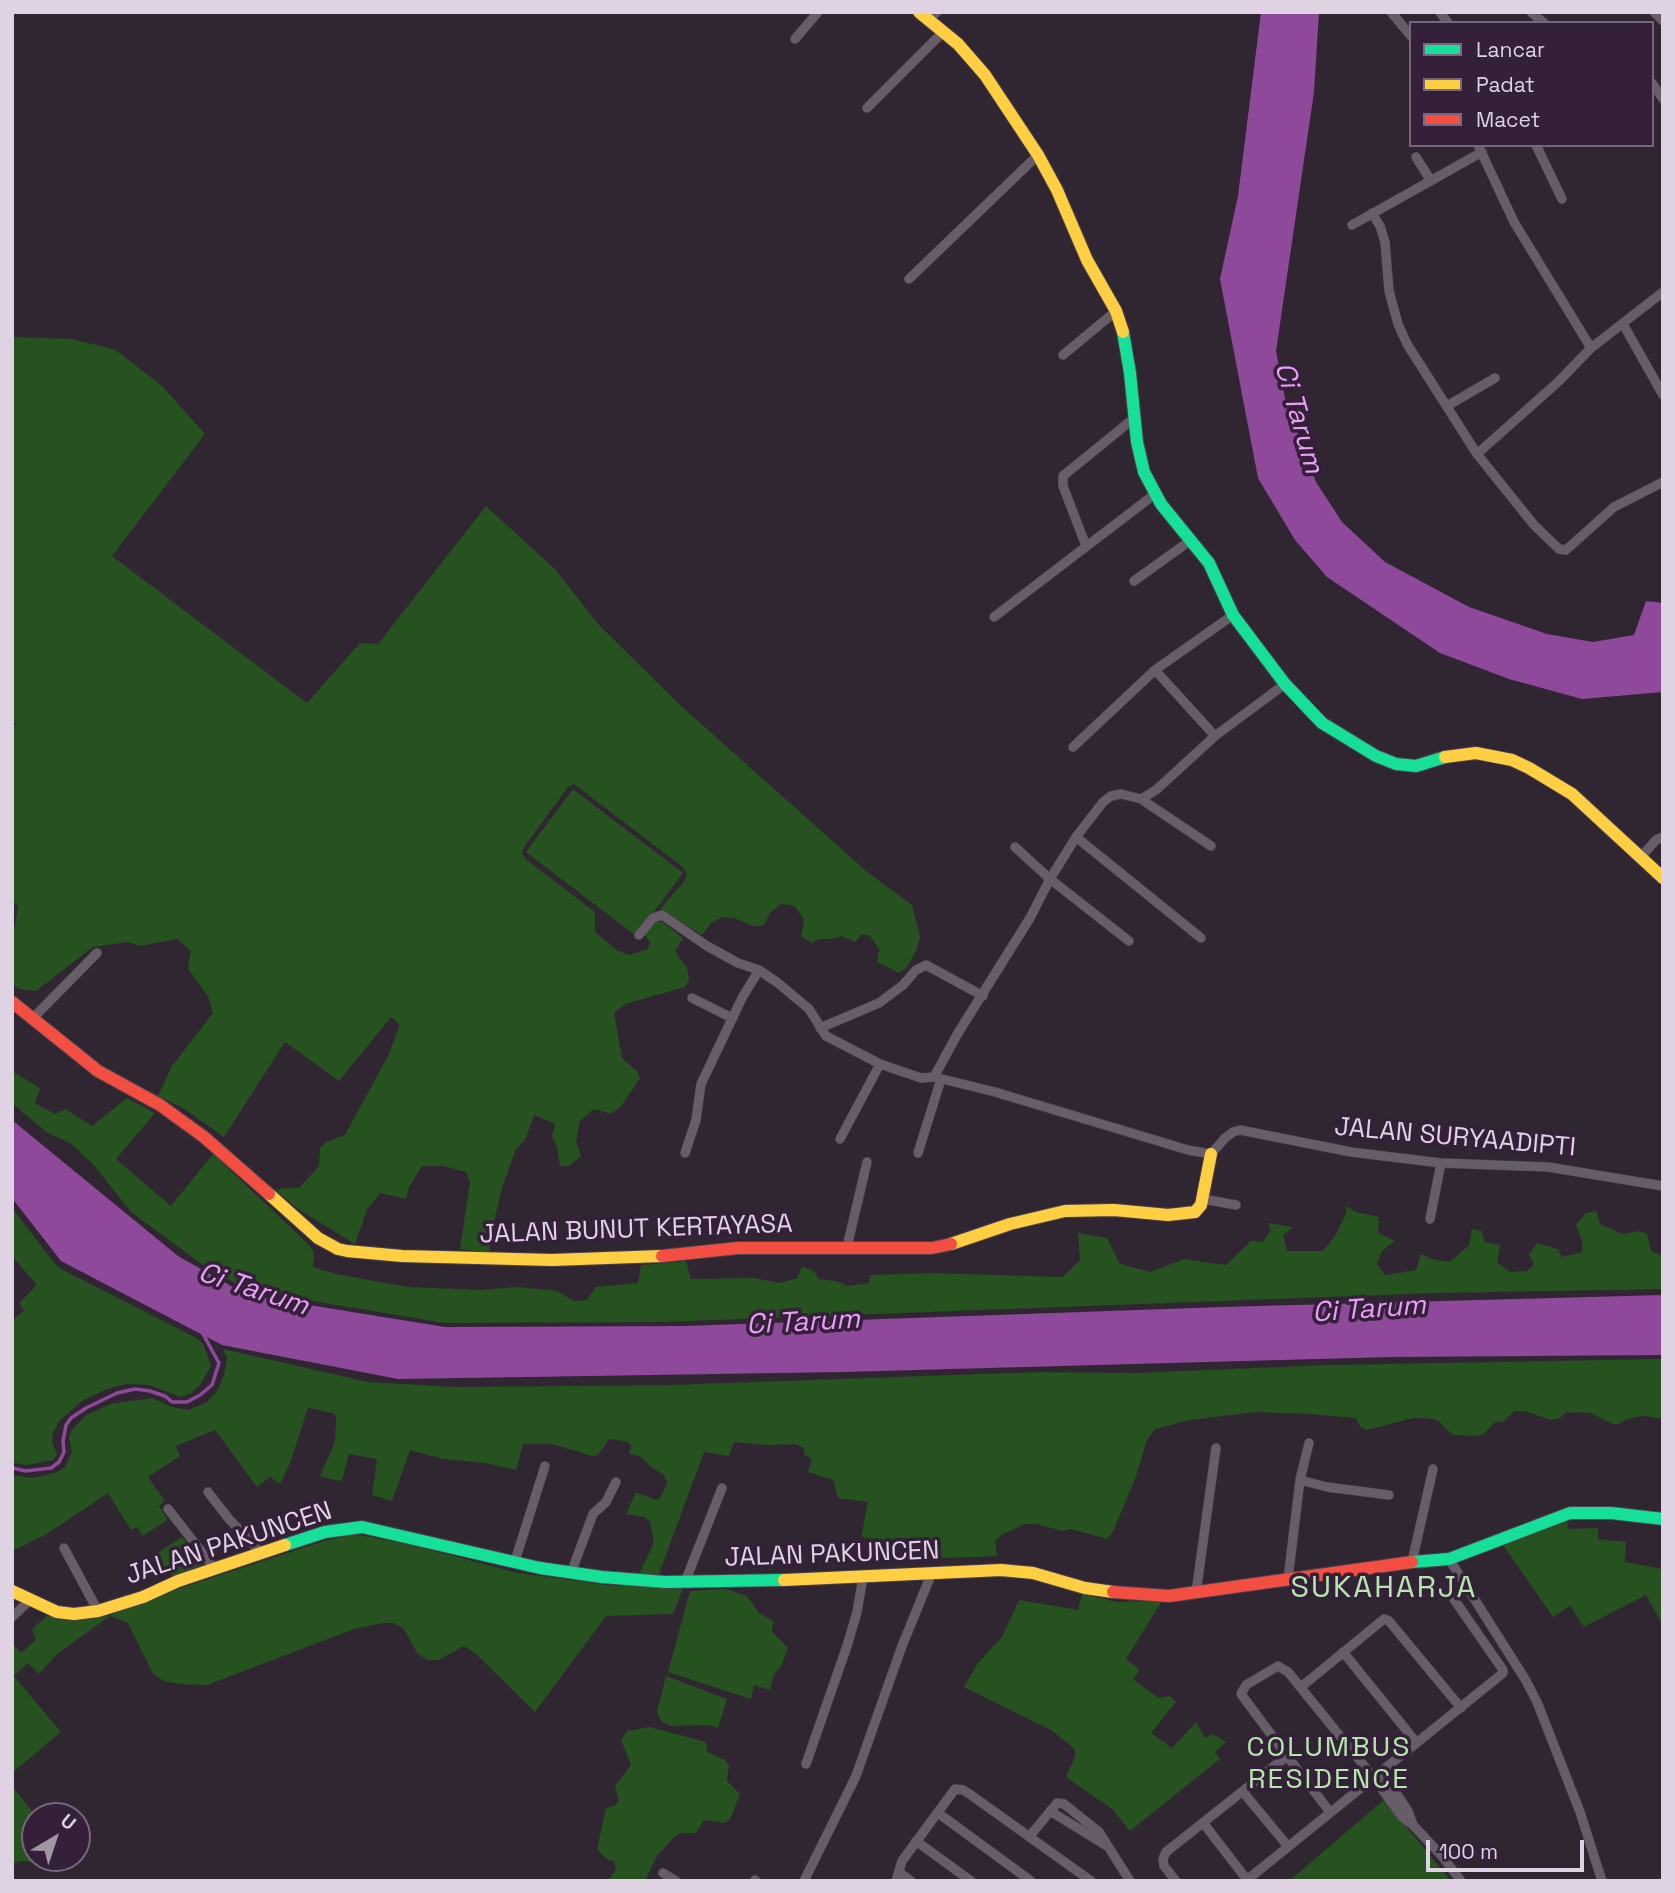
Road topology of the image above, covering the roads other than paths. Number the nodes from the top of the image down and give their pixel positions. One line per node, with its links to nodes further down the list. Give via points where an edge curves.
1 (818, 12): 8 (street)
2 (1391, 12): 7 (street)
3 (1654, 12): 5 (street)
4 (928, 15): 6 (street)
5 (1663, 20)
6 (942, 33): 9 (street); 12 (street, via 985,75)
7 (1409, 34)
8 (795, 39)
9 (867, 108)
10 (1537, 147): 15 (street)
11 (1480, 149): 14 (street); 22 (street, via 1514,222)
12 (1038, 155): 18 (street); 20 (street)
13 (1416, 157): 14 (street)
14 (1430, 181): 16 (street)
15 (1562, 199)
16 (1372, 213): 17 (street); 26 (street, via 1385,242 1389,291 1398,324)
17 (1352, 225)
18 (909, 279)
19 (1663, 292): 21 (street)
20 (1116, 311): 23 (street); 27 (street, via 1130,373)
21 (1623, 324): 22 (street); 25 (street)
22 (1591, 348): 28 (street)
23 (1063, 355)
24 (1495, 378): 26 (street)
25 (1663, 395)
26 (1447, 406): 28 (street)
27 (1133, 419): 30 (street, via 1144,472); 32 (street, via 1063,477)
28 (1477, 454): 29 (street, via 1534,526 1563,551 1614,507)
29 (1663, 482)
30 (1155, 494): 31 (street); 32 (street)
31 (1191, 540): 33 (street); 34 (street, via 1209,563)
32 (1086, 546): 35 (street)
33 (1134, 581)
34 (1233, 615): 36 (street); 37 (street)
35 (994, 617)
36 (1155, 670): 38 (street); 39 (street)
37 (1285, 684): 38 (street); 45 (street, via 1322,723 1396,764 1416,766 1476,753 1529,768 1572,794)
38 (1215, 736): 40 (street)
39 (1073, 747)
40 (1141, 799): 41 (street, via 1111,796); 43 (street)
41 (1076, 837): 47 (street); 49 (street)
42 (1663, 837): 45 (street)
43 (1210, 846)
44 (1015, 847): 47 (street)
45 (1640, 858): 46 (street)
46 (1663, 878)
47 (1050, 879): 50 (street); 53 (street)
48 (639, 935): 52 (street, via 653,918 662,915 707,947)
49 (1201, 938)
50 (1129, 941)
51 (97, 953): 57 (street)
52 (759, 970): 56 (street); 58 (street, via 804,1004)
53 (983, 996): 58 (street, via 926,965 879,1003); 60 (street, via 958,1032)
54 (692, 998): 56 (street)
55 (12, 1002): 57 (street, JALAN BUNUT KERTAYASA)
56 (732, 1018): 62 (street, via 701,1084)
57 (32, 1019): 71 (street, JALAN BUNUT KERTAYASA, via 98,1071 160,1105 204,1137 305,1228 338,1250 552,1261 738,1248)
58 (820, 1028): 59 (street, via 839,1044)
59 (880, 1064): 60 (street, via 921,1078); 61 (street)
60 (937, 1078): 63 (street); 64 (street)
61 (840, 1139)
62 (685, 1153)
63 (918, 1153)
64 (1211, 1154): 66 (street, JALAN SURYAADIPTI, via 1240,1130 1351,1152); 68 (street)
65 (867, 1162): 71 (street)
66 (1441, 1163): 67 (street, JALAN SURYAADIPTI, via 1548,1167); 70 (street)
67 (1663, 1186)
68 (1203, 1199): 69 (street); 71 (street, JALAN BUNUT KERTAYASA, via 1189,1214 1065,1211 946,1245)
69 (1236, 1205)
70 (1430, 1219)
71 (847, 1247)
72 (1309, 1443): 76 (street)
73 (1216, 1448): 95 (street)
74 (545, 1466): 86 (street)
75 (1433, 1469): 87 (street)
76 (1300, 1480): 80 (street); 92 (street)
77 (616, 1482): 89 (street, via 610,1497 593,1514)
78 (722, 1488): 93 (street)
79 (208, 1492): 84 (street)
80 (1389, 1494)
81 (168, 1510): 88 (street)
82 (1663, 1519): 85 (street, JALAN PAKUNCEN, via 1570,1513)
83 (64, 1548): 98 (street)
84 (262, 1554): 86 (street, JALAN PAKUNCEN, via 335,1530 362,1527); 88 (street, JALAN PAKUNCEN)
85 (1449, 1559): 87 (street, JALAN PAKUNCEN); 126 (street, via 1537,1702)
86 (515, 1561): 89 (street, JALAN PAKUNCEN)
87 (1412, 1562): 92 (street, JALAN PAKUNCEN)
88 (215, 1569): 98 (street, JALAN PAKUNCEN)
89 (571, 1573): 93 (street, JALAN PAKUNCEN)
90 (931, 1574): 91 (street, JALAN PAKUNCEN); 95 (street, JALAN PAKUNCEN, via 1002,1570 1126,1594); 118 (street, via 856,1776)
91 (863, 1577): 93 (street, JALAN PAKUNCEN); 105 (street, via 847,1646)
92 (1288, 1579): 95 (street, JALAN PAKUNCEN)
93 (685, 1582)
94 (12, 1591): 97 (street, JALAN PAKUNCEN)
95 (1196, 1593)
96 (1451, 1595): 102 (street, via 1503,1670)
97 (30, 1600): 98 (street, JALAN PAKUNCEN, via 57,1612); 99 (street)
98 (99, 1611)
99 (12, 1617)
100 (1343, 1652): 101 (street); 102 (street, via 1380,1621 1389,1620); 103 (street)
101 (1301, 1687): 104 (street, via 1278,1666 1246,1685 1241,1694); 106 (street)
102 (1461, 1708): 103 (street)
103 (1416, 1742): 106 (street)
104 (1287, 1756): 107 (street); 108 (street)
105 (806, 1764)
106 (1378, 1775): 108 (street); 125 (street, via 1402,1817)
107 (1243, 1792): 110 (street); 113 (street)
108 (1330, 1812): 113 (street)
109 (938, 1813): 111 (street, via 950,1793 963,1790); 112 (street); 121 (street)
110 (1204, 1824): 116 (street); 124 (street, via 1166,1852 1164,1866)
111 (1029, 1837): 122 (street); 123 (street, via 1057,1803 1064,1804 1099,1832)
112 (916, 1841): 115 (street); 120 (street)
113 (1287, 1845): 116 (street)
114 (663, 1873): 117 (street)
115 (897, 1876): 119 (street)
116 (1248, 1880)
117 (676, 1881)
118 (804, 1881)
119 (911, 1881)
120 (971, 1881)
121 (1031, 1881)
122 (1091, 1881)
123 (1130, 1881)
124 (1176, 1881)
125 (1461, 1881)
126 (1602, 1881)

